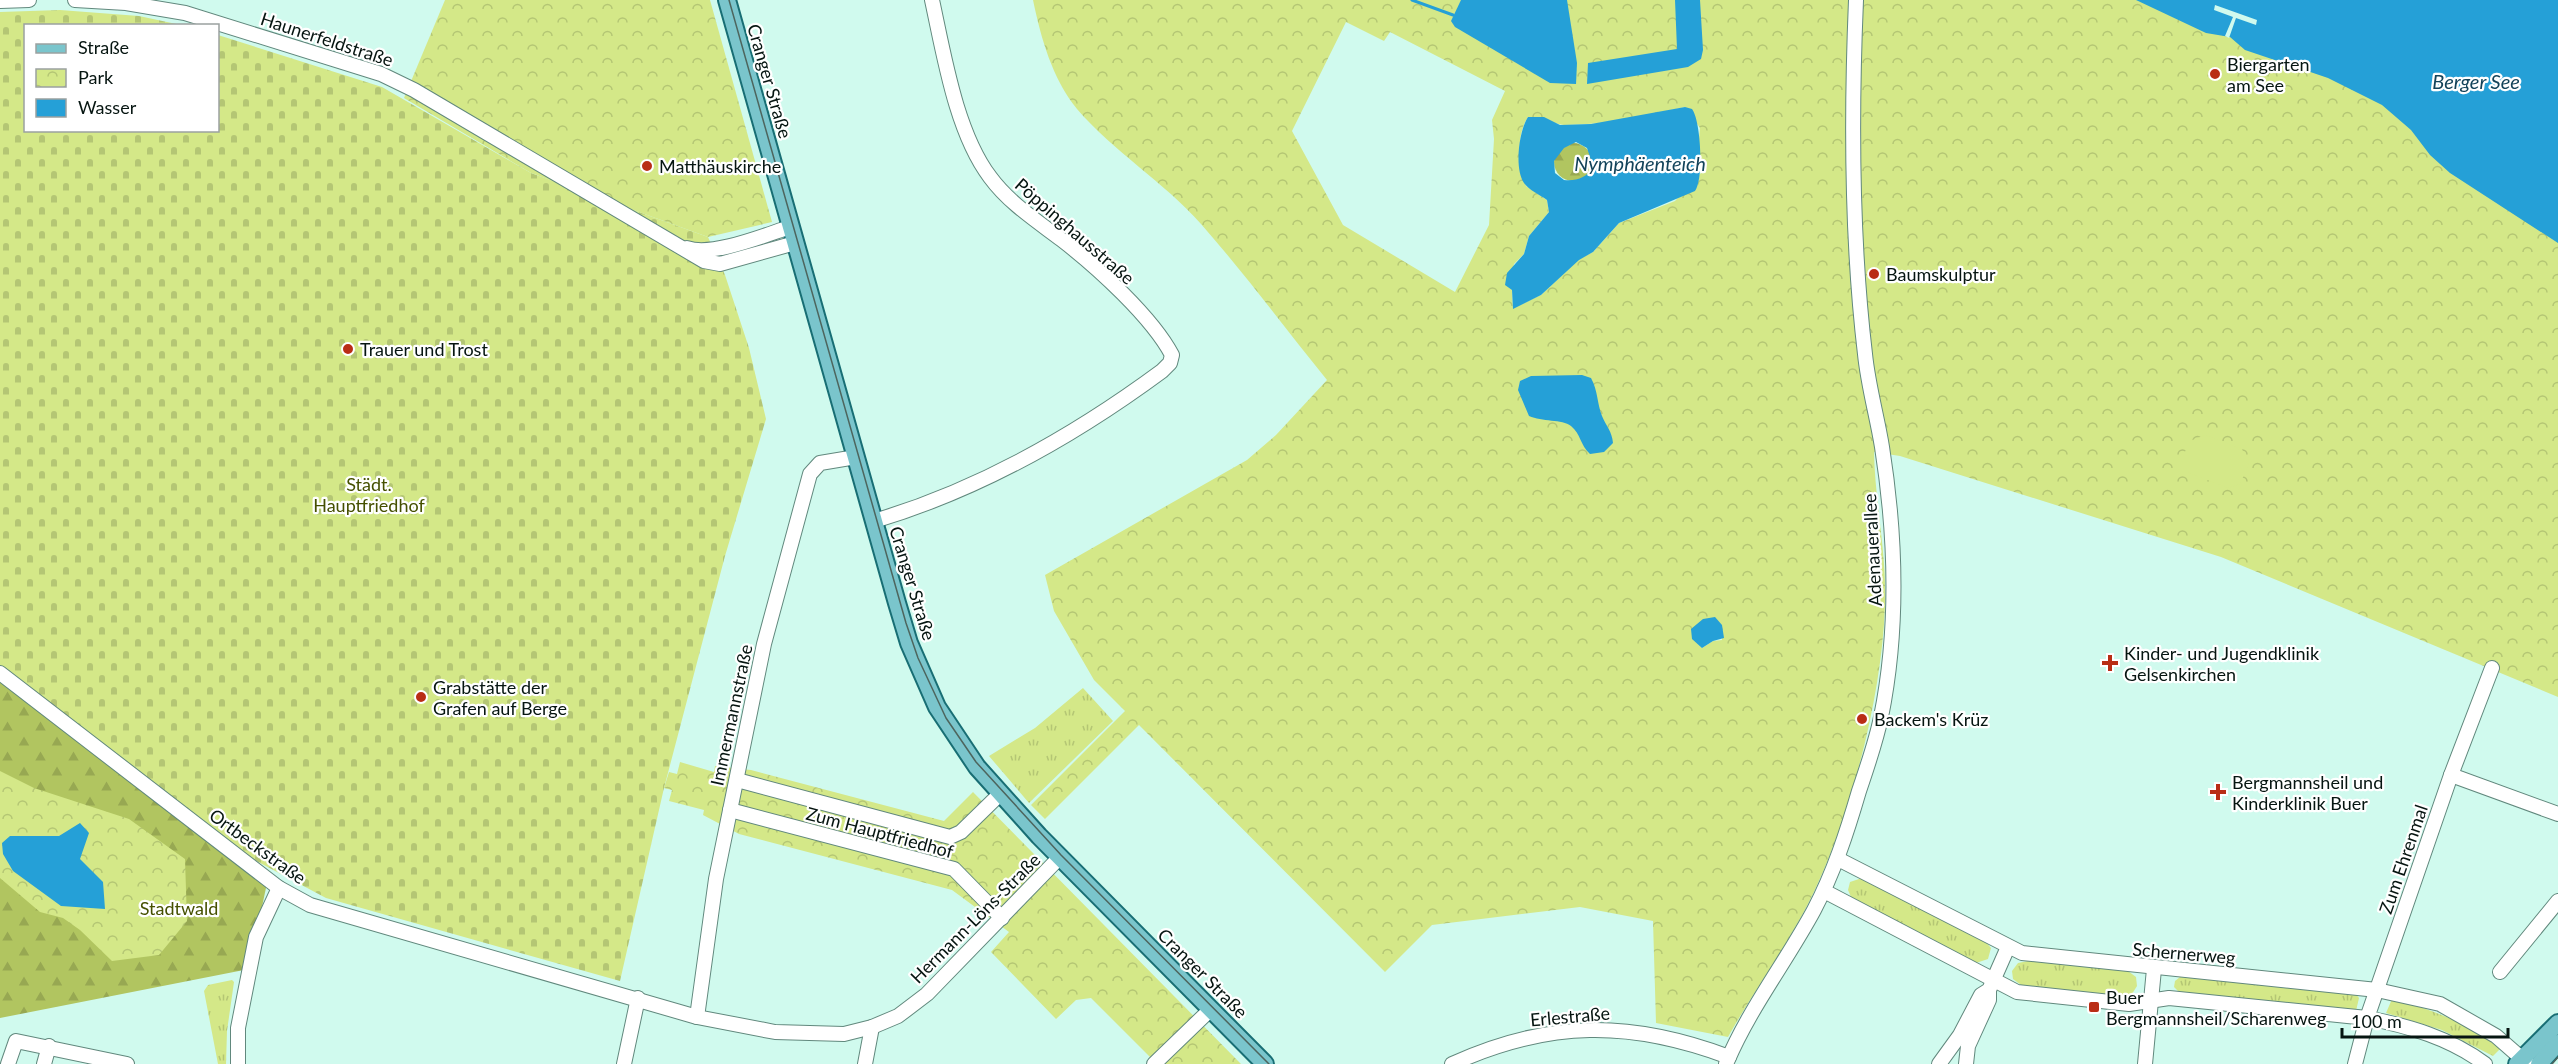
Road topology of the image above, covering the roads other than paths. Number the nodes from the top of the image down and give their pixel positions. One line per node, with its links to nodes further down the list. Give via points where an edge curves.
1 (29, 0): 6 (street)
2 (75, 0): 7 (street, Haunerfeldstraße)
3 (727, 0): 8 (main road, Cranger Straße)
4 (932, 0): 10 (street, Pöppinghausstraße, via 963,120 990,177 1013,202 1073,248 1112,285 1164,341 1172,355 1162,371 1070,435 998,472)
5 (1856, 0): 19 (street, Adenauerallee, via 1854,229 1865,355 1891,520 1894,583 1892,642 1880,721)
6 (0, 1)
7 (187, 7): 8 (street, Haunerfeldstraße, via 392,79 671,242 702,250)
8 (793, 236): 9 (main road, Cranger Straße)
9 (856, 457): 10 (main road, Cranger Straße); 14 (street, Immermannstraße, via 820,463 810,474 764,644)
10 (874, 521): 15 (main road, Cranger Straße, via 909,643 937,707 960,744)
11 (2492, 668): 13 (street, Zum Ehrenmal)
12 (0, 673): 20 (street, Ortbeckstraße)
13 (2451, 775): 17 (street); 28 (street, Zum Ehrenmal)
14 (736, 780): 15 (street, Zum Hauptfriedhof, via 950,837 961,832); 16 (street, Immermannstraße)
15 (1000, 794): 18 (main road, Cranger Straße)
16 (730, 810): 23 (street, Zum Hauptfriedhof, via 954,869); 32 (street, Immermannstraße)
17 (2558, 814)
18 (1060, 857): 23 (street, Hermann-Löns-Straße); 31 (main road, Cranger Straße)
19 (1838, 859): 21 (street, Adenauerallee); 24 (street, Schernerweg)
20 (279, 888): 29 (street, Ortbeckstraße, via 310,905 361,922); 44 (street, via 256,937 238,1028)
21 (1824, 891): 27 (street); 39 (street, Adenauerallee)
22 (2558, 901): 26 (street)
23 (1002, 918): 35 (street, Hermann-Löns-Straße, via 927,994 898,1016)
24 (2008, 947): 25 (street, Schernerweg, via 2022,953); 27 (street)
25 (2154, 969): 28 (street, Schernerweg); 30 (street)
26 (2500, 972)
27 (1992, 985): 30 (street, via 2096,1002); 36 (street, via 1981,995)
28 (2377, 990): 33 (street, Zum Ehrenmal); 40 (street, Schernerweg, via 2440,1004 2496,1036)
29 (638, 998): 32 (street, Hermann-Löns-Straße); 45 (street)
30 (2151, 1001): 33 (street, via 2169,998); 52 (street)
31 (1211, 1009): 47 (street); 48 (main road, Cranger Straße)
32 (697, 1017): 35 (street, Hermann-Löns-Straße, via 805,1034 844,1034)
33 (2367, 1018): 53 (street, Zum Ehrenmal); 54 (street, via 2397,1023 2453,1043)
34 (2558, 1023): 40 (main road)
35 (872, 1027): 46 (street)
36 (1962, 1043): 50 (street); 51 (street)
37 (2558, 1043): 40 (main road)
38 (49, 1046): 41 (street, via 16,1041); 42 (street); 43 (street)
39 (1727, 1060): 49 (street, Erlestraße, via 1689,1042 1612,1029 1568,1030 1514,1040)
40 (2527, 1062)
41 (8, 1064)
42 (44, 1064)
43 (126, 1064)
44 (238, 1064)
45 (624, 1064)
46 (865, 1064)
47 (1154, 1064)
48 (1265, 1064)
49 (1452, 1064)
50 (1940, 1064)
51 (1966, 1064)
52 (2145, 1064)
53 (2355, 1064)
54 (2485, 1064)

